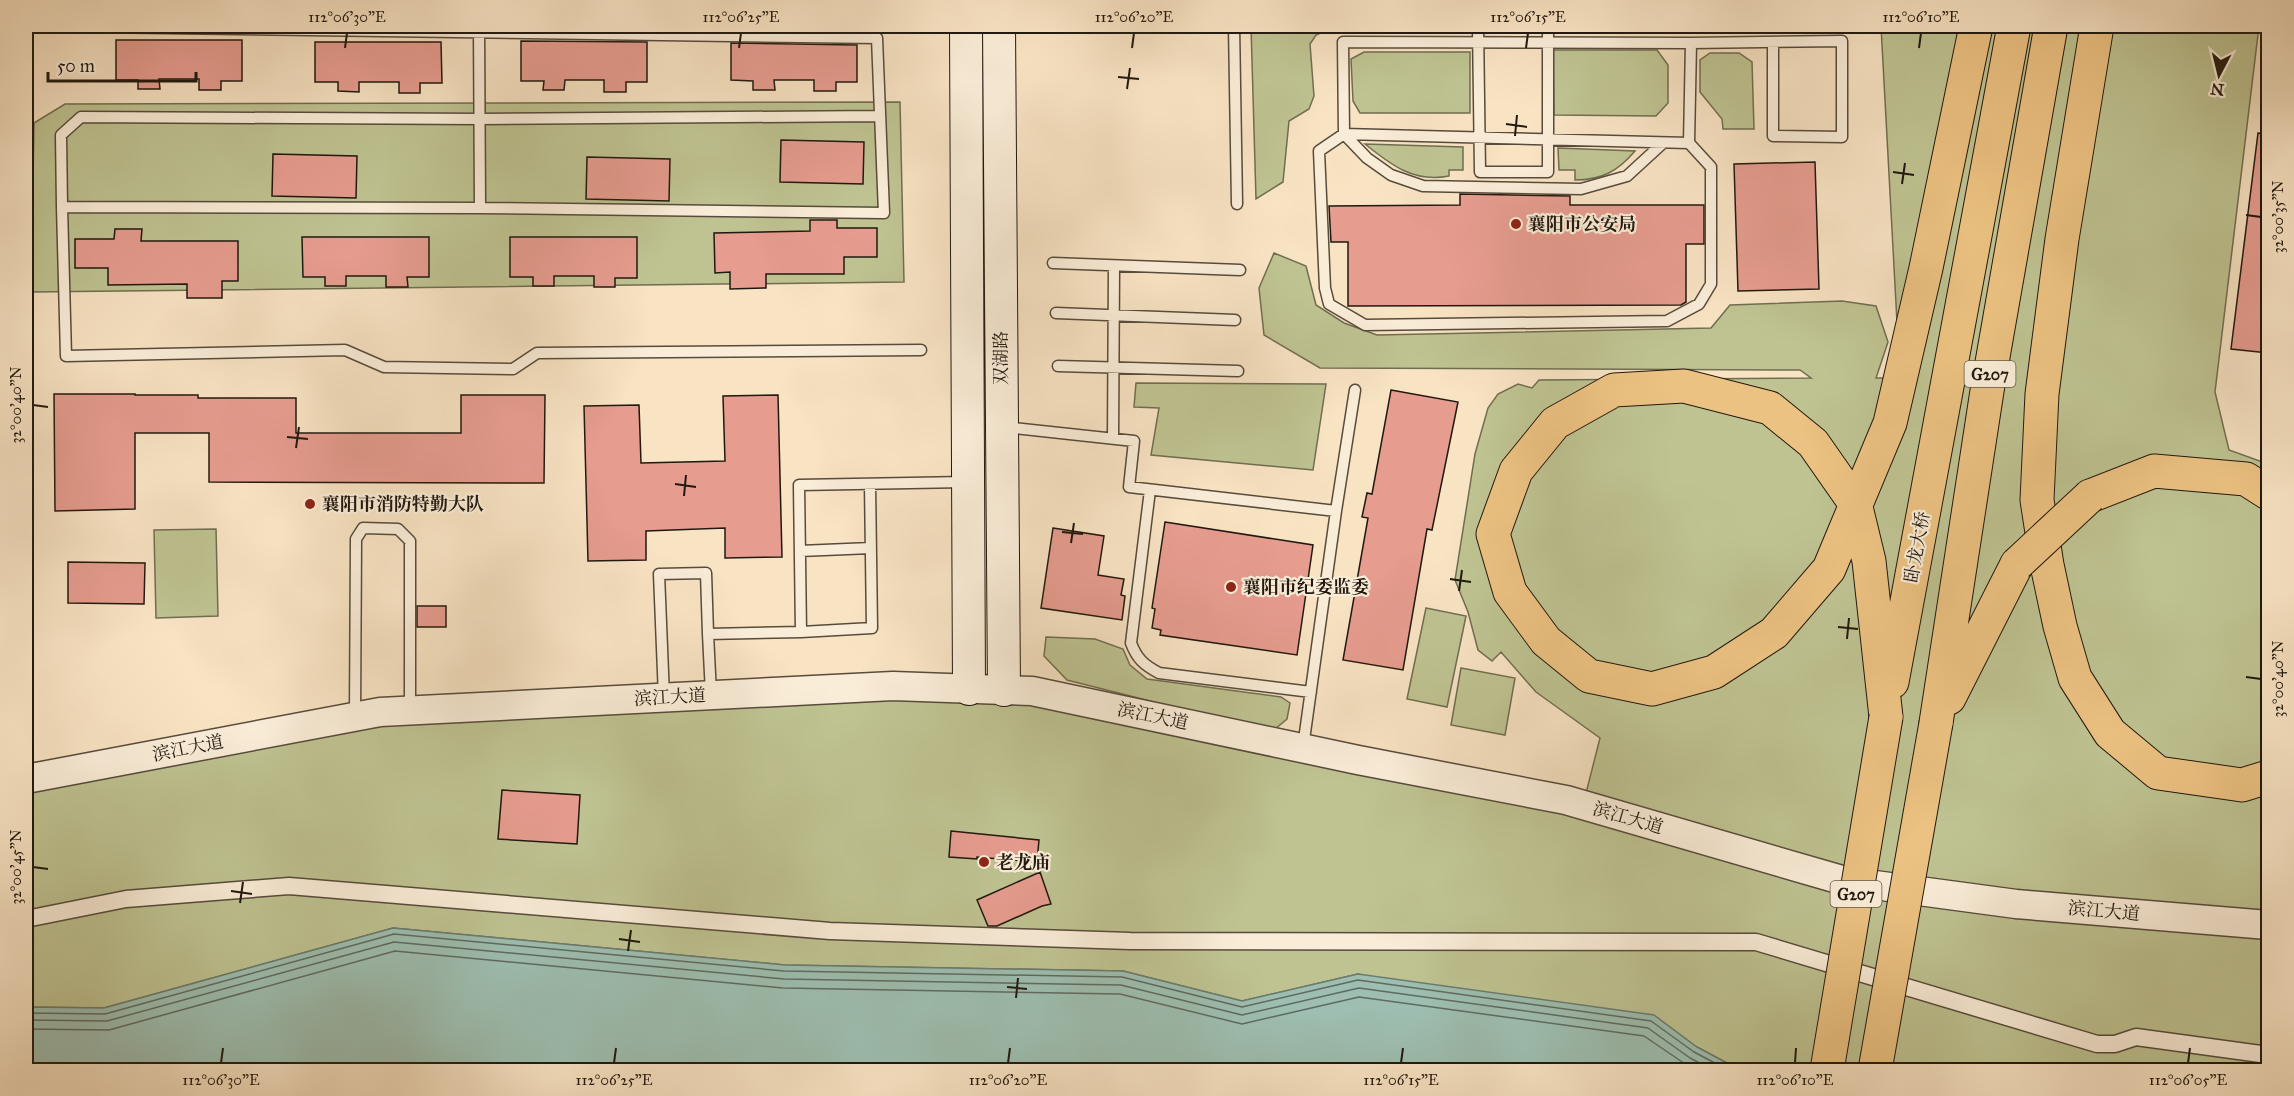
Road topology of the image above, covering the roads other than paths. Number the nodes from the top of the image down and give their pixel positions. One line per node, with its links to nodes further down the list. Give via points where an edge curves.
1 (966, 26): 39 (main road, 双湖路)
2 (1234, 26): 23 (lane)
3 (1478, 26): 14 (lane)
4 (1548, 26): 12 (lane)
5 (1976, 26): 55 (highway, via 1890,423 1859,496 1855,506 1851,517 1828,569 1774,633 1714,672 1652,689 1589,675 1546,641 1510,592 1493,534 1516,471 1555,423 1614,390 1684,386 1770,408 1813,443 1855,503 1858,514 1860,526 1869,561)
6 (2014, 26): 55 (highway, 卧龙大桥 / G207)
7 (2051, 26): 56 (highway, G207, via 1987,391)
8 (95, 27): 9 (lane)
9 (479, 29): 16 (lane, via 877,38); 17 (lane)
10 (1000, 29): 37 (main road, 双湖路)
11 (2097, 31): 59 (highway, via 2062,238 2042,394 2037,500 2060,626 2075,678 2110,734 2158,773 2242,785)
12 (1548, 42): 14 (lane); 15 (lane); 20 (lane)
13 (1773, 42): 13 (lane, via 1842,41 1842,137 1773,136); 15 (lane)
14 (1478, 43): 18 (lane, via 1343,42); 19 (lane)
15 (1691, 43): 22 (lane)
16 (880, 116): 17 (lane); 25 (lane, via 885,213)
17 (480, 119): 24 (lane, via 81,117 61,135); 25 (lane)
18 (1344, 134): 19 (lane); 21 (lane, via 1391,175 1424,186 1581,189 1627,176); 22 (lane, via 1320,151 1325,288 1329,304 1365,325 1667,321 1699,304 1711,284 1711,167)
19 (1480, 138): 20 (lane); 20 (lane, via 1480,172 1548,172)
20 (1548, 140): 21 (lane)
21 (1663, 143): 22 (lane)
22 (1689, 143)
23 (1236, 204)
24 (62, 207): 25 (lane); 32 (lane, via 66,356 345,350 384,367 513,369 537,353)
25 (480, 208)
26 (1053, 263): 27 (lane)
27 (1114, 266): 28 (lane); 30 (lane)
28 (1240, 270)
29 (1056, 312): 30 (lane)
30 (1113, 315): 31 (lane); 34 (lane)
31 (1235, 320)
32 (921, 350)
33 (1058, 366): 34 (lane)
34 (1113, 368): 35 (lane); 38 (lane)
35 (1238, 371)
36 (1355, 390): 43 (lane)
37 (1002, 427): 38 (lane); 49 (main road, 双湖路)
38 (1113, 439): 41 (lane, via 1134,441 1129,487)
39 (968, 482): 40 (lane); 48 (main road, 双湖路)
40 (870, 484): 44 (lane); 45 (lane, via 799,485)
41 (1150, 490): 43 (lane); 50 (lane, via 1131,643 1137,657 1159,673)
42 (2268, 493): 56 (highway, bridge, via 2246,479 2154,471 2090,496 2017,564)
43 (1336, 511): 50 (lane)
44 (871, 548): 45 (lane); 46 (lane, via 872,628)
45 (800, 551): 46 (lane)
46 (801, 632): 47 (lane)
47 (708, 634): 51 (lane); 52 (lane, via 706,573 659,574)
48 (969, 688): 49 (street, 滨江大道); 51 (street, 滨江大道, via 893,686)
49 (1004, 690): 57 (street, 滨江大道, via 1032,691)
50 (1311, 692): 57 (lane)
51 (711, 695): 52 (street, 滨江大道)
52 (664, 697): 53 (street, 滨江大道)
53 (410, 710): 54 (street, 滨江大道); 54 (lane, via 410,541 398,529 363,528 356,539)
54 (355, 717): 58 (street, 滨江大道)
55 (1886, 717): 63 (highway, 卧龙大桥 / G207, bridge)
56 (1936, 723): 64 (highway, G207, bridge)
57 (1303, 748): 61 (street, 滨江大道, via 1566,800 1845,880 2023,904)
58 (27, 777)
59 (2268, 777)
60 (26, 919): 62 (street, via 126,899 289,885 830,931 1130,941 1756,942 2097,1044 2115,1044 2136,1037)
61 (2268, 925)
62 (2268, 1056)
63 (1827, 1071)
64 (1875, 1071)

